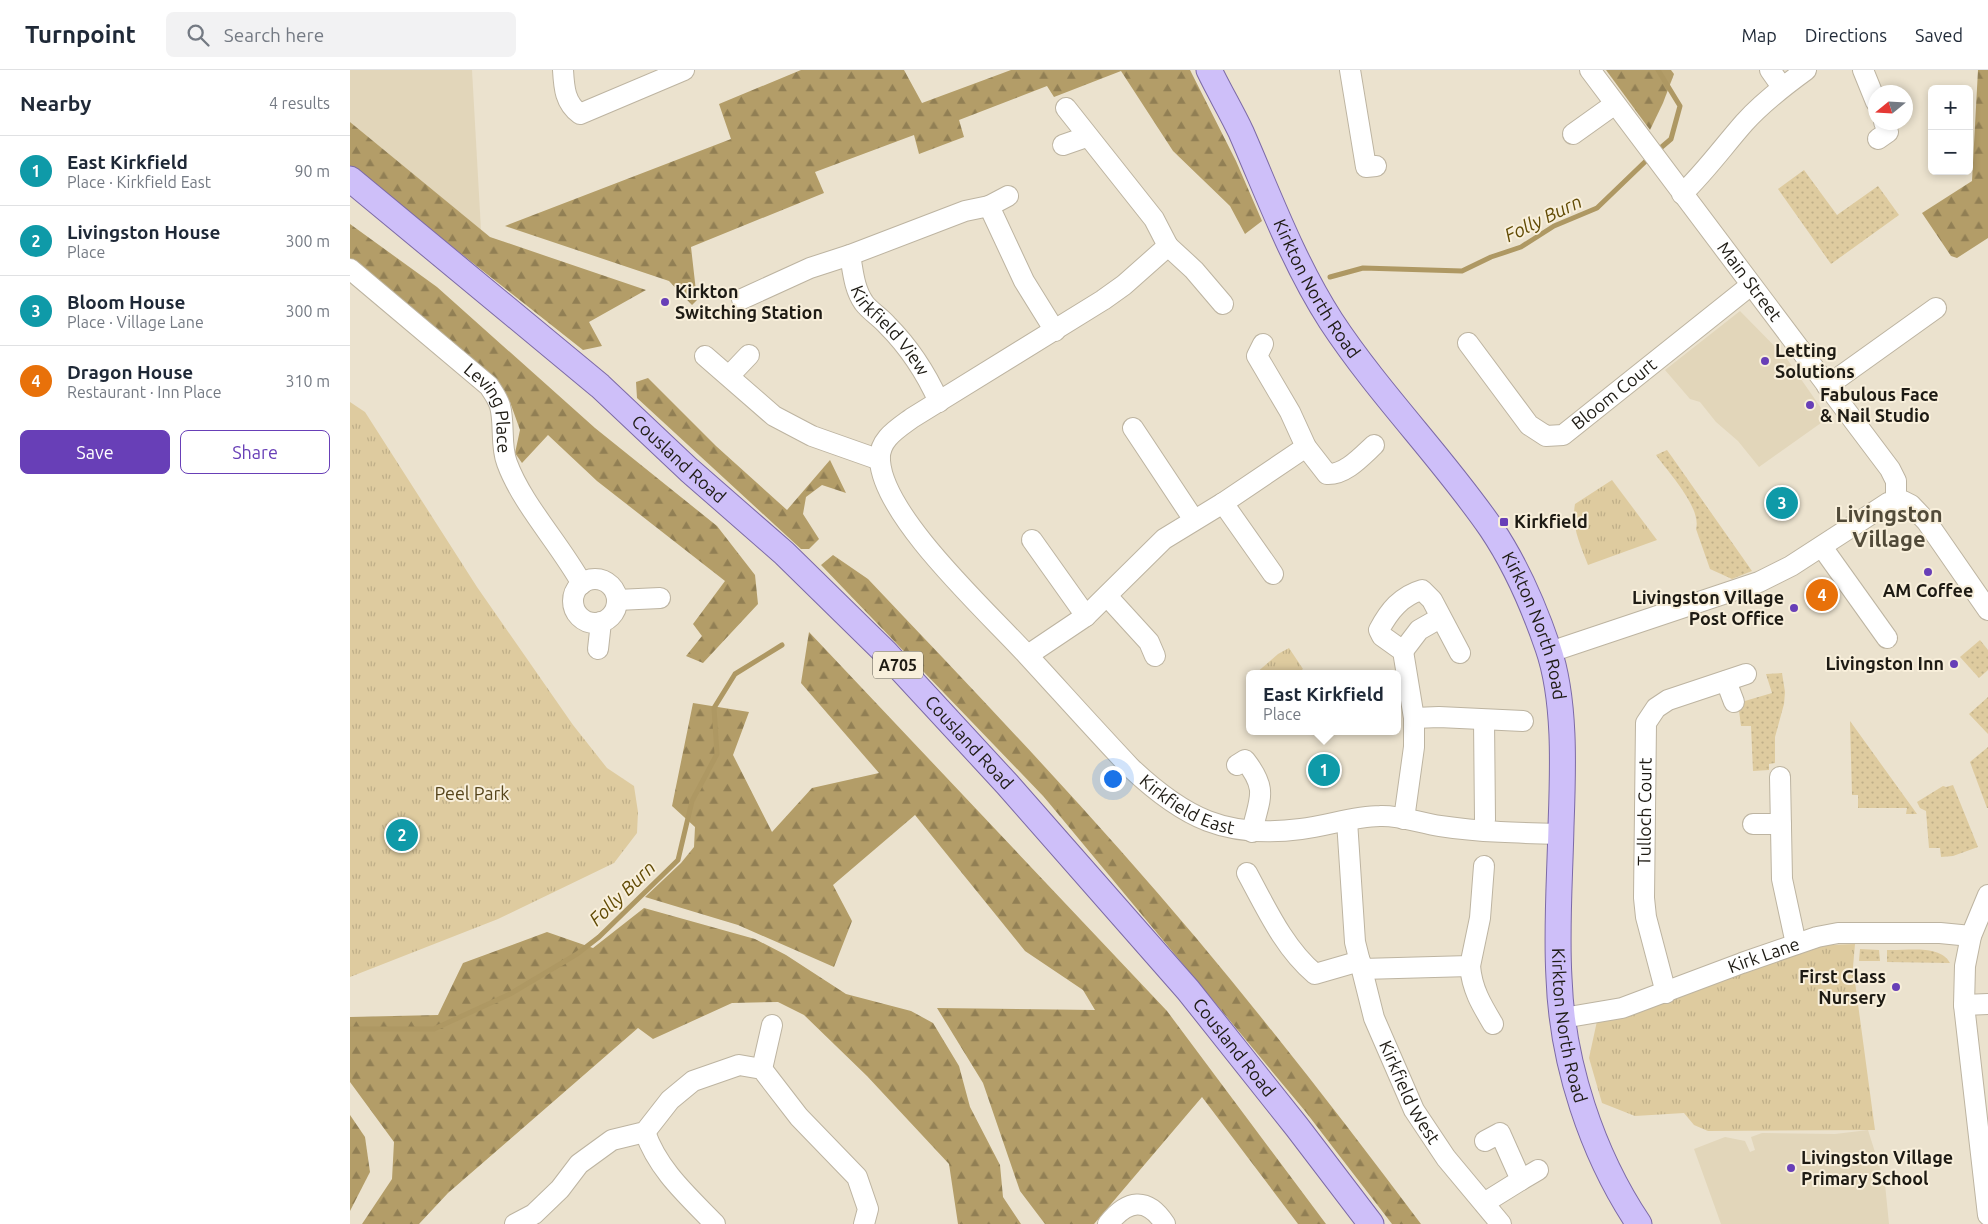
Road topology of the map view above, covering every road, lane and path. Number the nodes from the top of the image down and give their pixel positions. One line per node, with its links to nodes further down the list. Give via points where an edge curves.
1 (563, 70): 2 (street, via 564,88 571,107 580,114)
2 (684, 70)
3 (1208, 70): 57 (main road, Kirkton North Road, via 1239,128 1300,267 1332,322 1491,528 1527,592)
4 (1350, 70): 16 (street)
5 (1590, 70): 11 (street, Main Street)
6 (1770, 70): 10 (street)
7 (1806, 70): 10 (street)
8 (1863, 70): 9 (street)
9 (1869, 85)
10 (1782, 87): 18 (street, via 1745,122)
11 (1615, 104): 13 (street); 18 (street, Main Street)
12 (1066, 108): 14 (street)
13 (1573, 134)
14 (1086, 136): 15 (street); 21 (street, via 1154,219)
15 (1063, 145)
16 (1364, 168)
17 (350, 179): 102 (main road, Cousland Road / A705, via 600,386 784,553 886,653 1014,792 1188,990)
18 (1682, 194): 24 (street, Main Street)
19 (1008, 196): 20 (street)
20 (989, 206): 22 (street, via 965,211); 28 (street, via 1024,281)
21 (1168, 246): 26 (street); 28 (street, via 1124,285)
22 (850, 255): 25 (street, via 810,268); 35 (street, Kirkfield View, via 856,287 864,304 907,348)
23 (350, 269): 46 (street, Leving Place, via 489,386 500,405 503,452 507,464 519,488)
24 (1751, 285): 29 (street, Bloom Court, via 1563,435 1546,436 1529,425); 34 (street, Main Street)
25 (742, 299)
26 (1223, 304)
27 (1937, 309): 34 (street)
28 (1055, 330): 35 (street)
29 (1468, 343)
30 (1264, 344): 38 (street, via 1257,356 1290,412)
31 (749, 355): 33 (street)
32 (705, 356): 33 (street)
33 (729, 376): 39 (street, via 774,416 812,436)
34 (1827, 386): 40 (street, Main Street, via 1890,469 1896,481)
35 (939, 402): 39 (street, via 892,433 883,444)
36 (1133, 428): 42 (street)
37 (1374, 446): 38 (street, via 1358,467 1336,475 1327,474)
38 (1306, 447): 41 (street)
39 (880, 460): 59 (street, Kirkfield East, via 884,480 914,532)
40 (1896, 501): 44 (street, via 1888,503); 50 (street, via 1912,505 1927,522)
41 (1223, 503): 42 (street); 45 (street)
42 (1194, 520): 47 (street, via 1164,539)
43 (1032, 540): 51 (street)
44 (1822, 547): 54 (street); 57 (street, via 1744,588)
45 (1274, 574)
46 (582, 584): 49 (street, via 601,580 612,588); 53 (street, via 574,596 576,611 587,621)
47 (1107, 596): 51 (street); 60 (street, via 1149,642)
48 (660, 598): 49 (street)
49 (617, 600): 53 (street, via 613,614)
50 (1988, 610)
51 (1086, 616): 59 (street)
52 (1440, 618): 56 (street, via 1418,630); 56 (street, via 1432,600 1422,590 1409,594 1395,605 1379,630 1382,636); 58 (street)
53 (602, 622): 55 (street)
54 (1886, 638)
55 (598, 649)
56 (1403, 651): 64 (street)
57 (1550, 652): 75 (main road, Kirkton North Road, via 1559,703 1563,765)
58 (1460, 653)
59 (1028, 655): 74 (street, Kirkfield East, via 1159,795 1185,812 1214,824)
60 (1155, 656)
61 (1746, 674): 62 (street, Tulloch Court)
62 (1726, 681): 63 (street); 83 (street, Tulloch Court, via 1668,700 1656,708 1646,724 1644,898)
63 (1734, 702)
64 (1414, 718): 65 (street, via 1440,716); 69 (street, via 1414,747)
65 (1484, 720): 66 (street); 70 (street)
66 (1523, 720)
67 (1245, 760): 74 (street, Kirkfield East, via 1258,776 1262,789)
68 (1780, 777): 73 (street)
69 (1404, 819): 71 (street, Kirkfield East, via 1381,816); 75 (street, Kirkfield East, via 1486,832)
70 (1485, 820)
71 (1347, 821): 74 (street, Kirkfield East, via 1302,830); 81 (street, Kirkfield West, via 1355,942)
72 (1753, 824): 73 (street)
73 (1781, 824): 80 (street, via 1782,879)
74 (1252, 832)
75 (1561, 834): 86 (main road, Kirkton North Road, via 1559,980)
76 (1484, 866): 82 (street, via 1480,918)
77 (1247, 873): 81 (street, via 1277,927 1303,964 1315,974)
78 (1988, 895): 79 (street)
79 (1971, 936): 80 (street, Kirk Lane, via 1838,933); 85 (street, via 1965,966)
80 (1796, 944): 83 (street, Kirk Lane)
81 (1361, 965): 82 (street); 94 (street, Kirkfield West, via 1374,1018 1414,1110 1446,1158)
82 (1470, 966): 87 (street, via 1477,998)
83 (1666, 993): 86 (street, Kirk Lane, via 1622,1008)
84 (1988, 1004): 85 (street)
85 (1964, 1005): 95 (street)
86 (1563, 1018): 104 (main road, Kirkton North Road, via 1584,1108 1601,1153)
87 (1493, 1024)
88 (772, 1025): 89 (street)
89 (762, 1069): 90 (street, via 739,1065 693,1081 670,1100); 99 (street, via 799,1117 857,1177 868,1209)
90 (645, 1132): 96 (street, via 612,1140 580,1164); 98 (street, via 663,1169)
91 (1484, 1141): 93 (street, via 1500,1132)
92 (1538, 1170): 93 (street)
93 (1521, 1180): 94 (street)
94 (1484, 1203): 103 (street, Kirkfield West)
95 (1988, 1215)
96 (535, 1219): 97 (street)
97 (515, 1224)
98 (714, 1224)
99 (864, 1224)
100 (1108, 1224): 101 (street, via 1122,1210 1137,1204 1149,1207)
101 (1165, 1224)
102 (1371, 1224)
103 (1500, 1224)
104 (1639, 1224)

